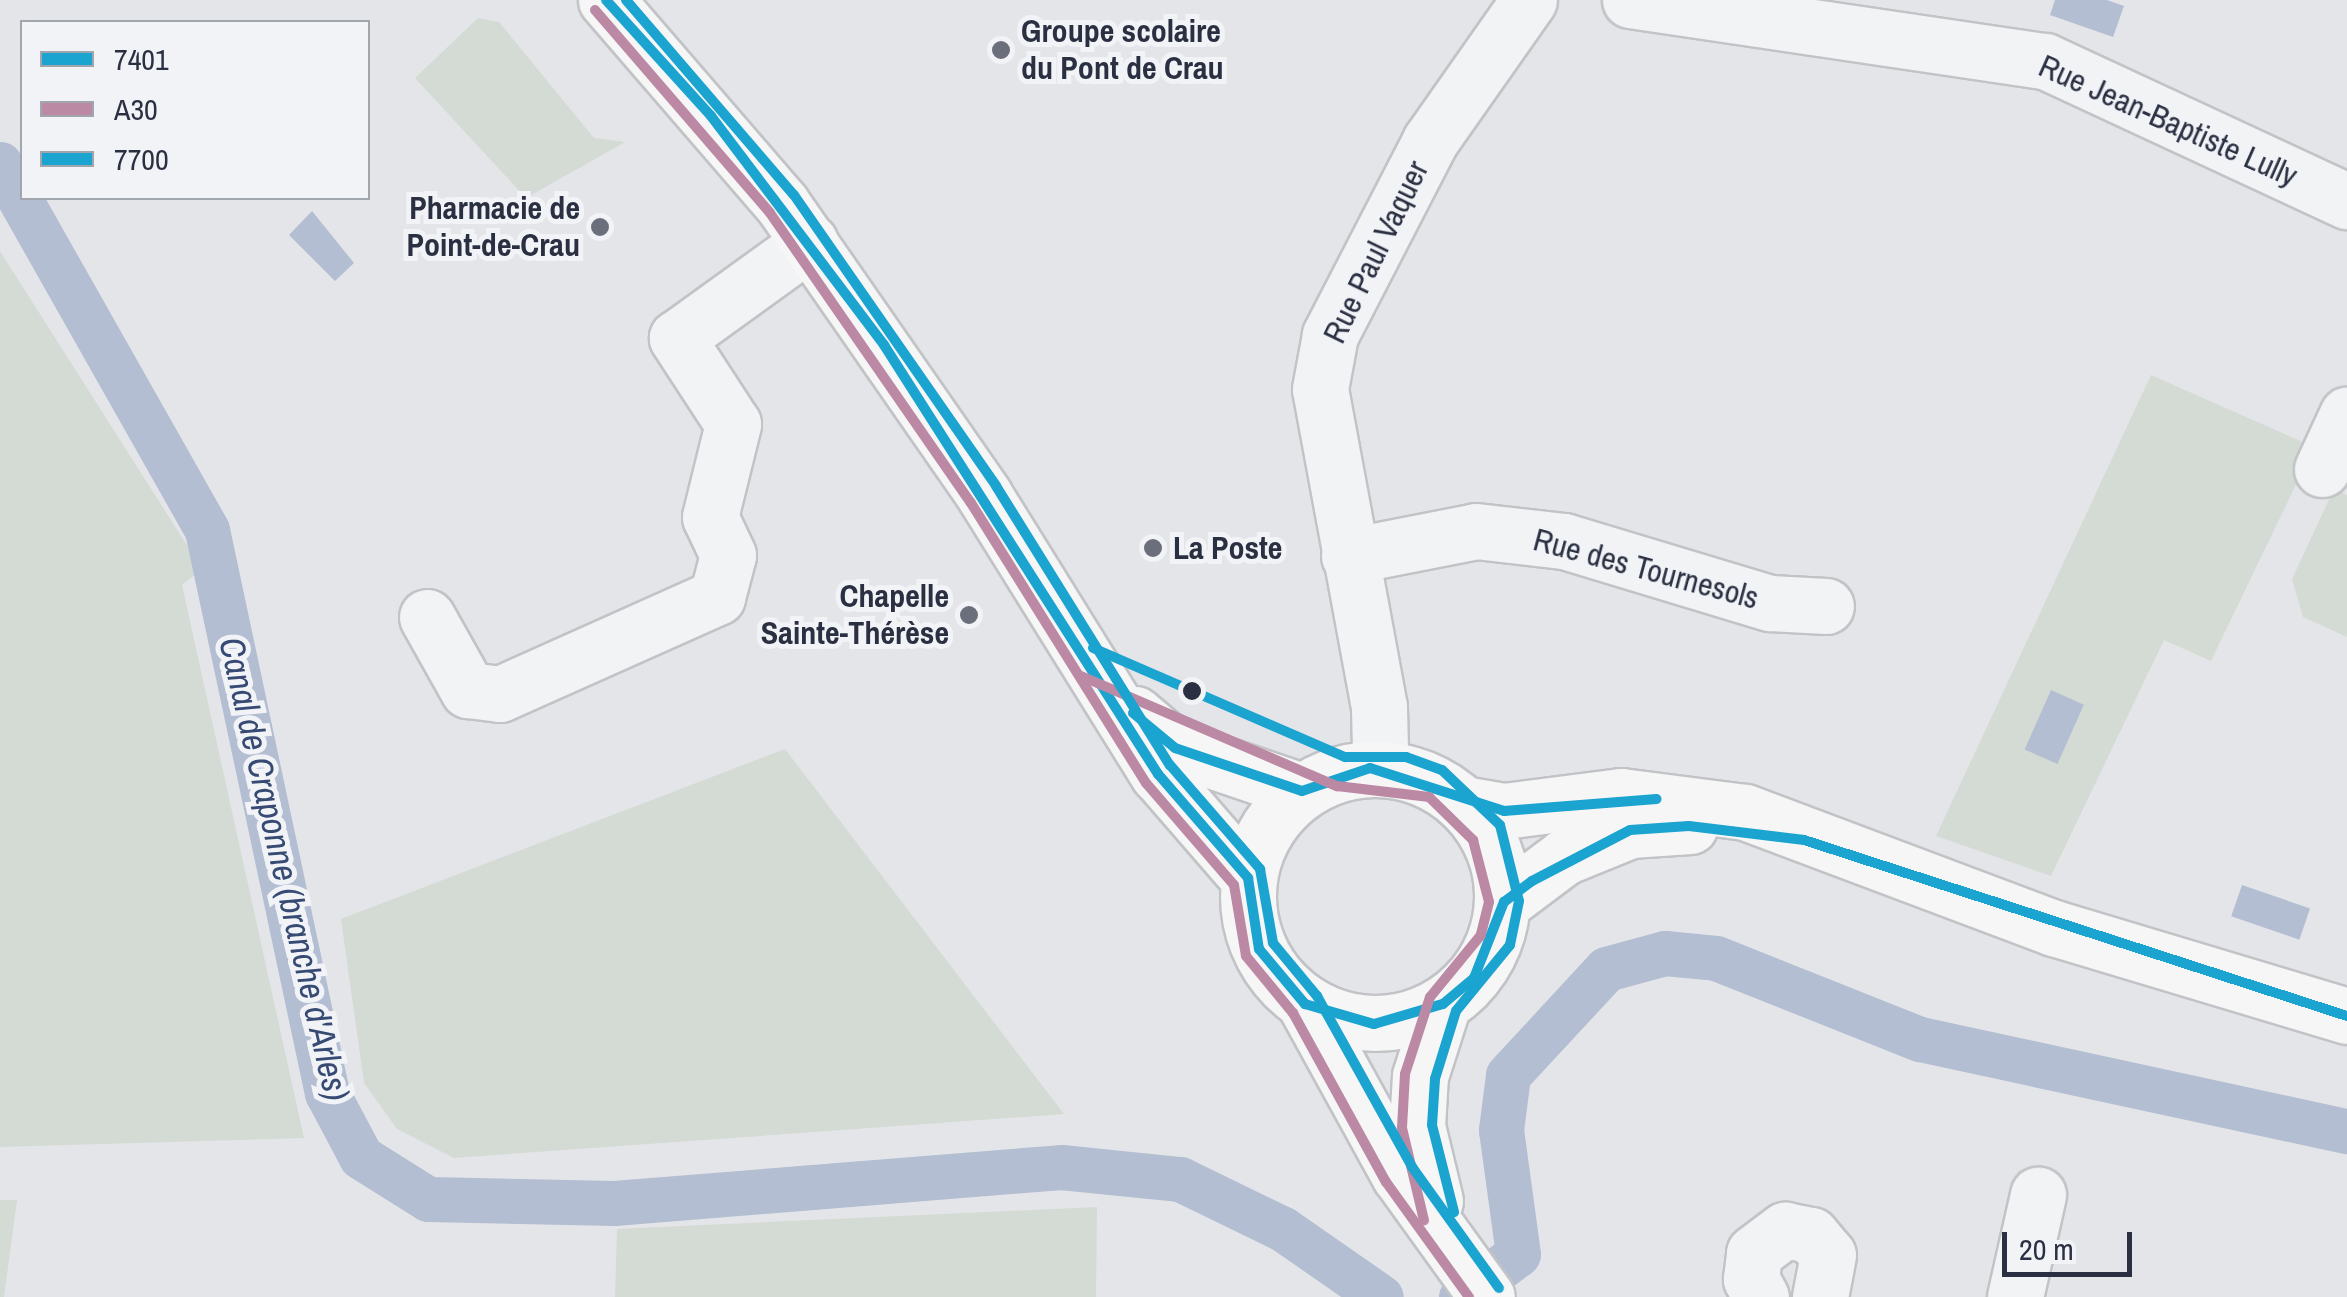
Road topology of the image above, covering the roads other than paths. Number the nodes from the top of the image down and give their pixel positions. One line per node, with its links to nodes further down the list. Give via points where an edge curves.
1 (606, 0): 5 (main road)
2 (1529, 0): 8 (street, Rue Paul Vaquer, via 1430,141 1330,335 1320,390)
3 (1630, 0): 4 (street, Rue Jean-Baptiste Lully, via 2046,61)
4 (2347, 201)
5 (810, 242): 10 (street, via 677,338 733,424 710,517 728,555 717,597 500,694 468,690); 11 (main road)
6 (2347, 415): 7 (street)
7 (2322, 469)
8 (1349, 556): 9 (street, Rue des Tournesols, via 1476,531 1564,541 1770,602); 12 (street, Rue Paul Vaquer, via 1379,707 1380,748)
9 (1826, 606)
10 (427, 617)
11 (1103, 687): 13 (main road, via 1175,748); 16 (main road, via 1158,774)
12 (1370, 768): 13 (main road); 14 (main road, via 1421,778)
13 (1302, 791): 16 (main road, via 1276,815)
14 (1464, 804): 15 (main road, via 1504,811 1621,796 1680,802 1745,812); 17 (main road, via 1487,832)
15 (1804, 840): 17 (main road, via 1689,826 1630,830 1564,858); 20 (main road)
16 (1248, 878): 18 (main road, via 1258,949)
17 (1504, 902): 19 (main road, via 1495,942)
18 (1305, 1004): 19 (main road, via 1374,1024); 22 (main road, via 1399,1175)
19 (1444, 1004): 22 (main road, via 1420,1076 1417,1126)
20 (2347, 1016)
21 (2038, 1194): 26 (street)
22 (1446, 1232): 23 (main road)
23 (1487, 1297)
24 (1761, 1297): 25 (street, via 1751,1279 1754,1254 1785,1230 1810,1236 1828,1255)
25 (1820, 1297)
26 (2014, 1297)

